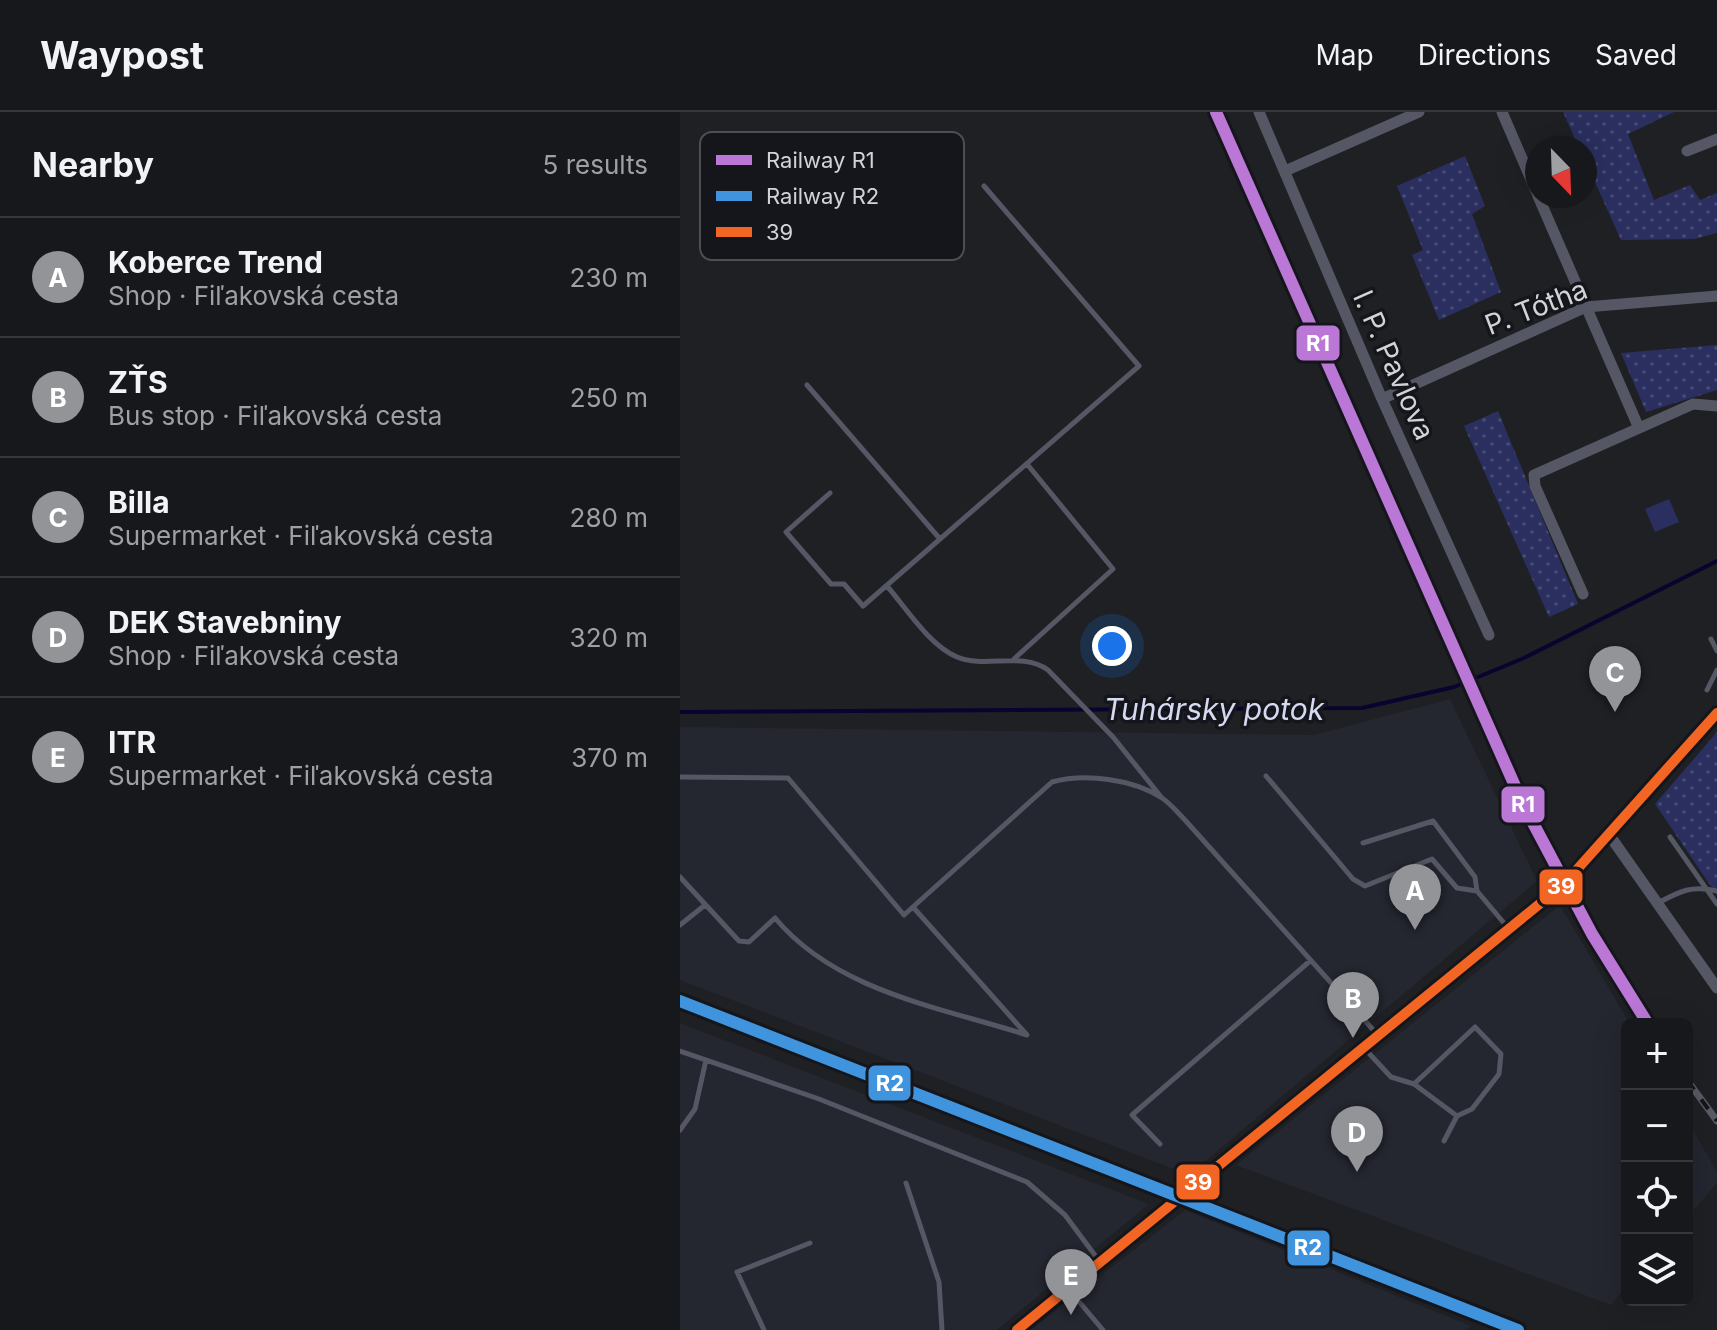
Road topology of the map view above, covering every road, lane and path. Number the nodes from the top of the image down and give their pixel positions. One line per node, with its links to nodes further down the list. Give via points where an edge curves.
1 (1259, 112): 7 (street, I. P. Pavlova)
2 (1419, 112): 7 (street)
3 (1502, 112): 6 (street)
4 (1717, 139): 5 (street)
5 (1687, 151)
6 (1525, 165)
7 (1285, 171): 13 (street, I. P. Pavlova)
8 (984, 186): 16 (lane, via 1139,366)
9 (1544, 208): 11 (street)
10 (1717, 296): 11 (street, P. Tótha)
11 (1586, 307): 13 (street, P. Tótha); 15 (street)
12 (807, 385): 18 (lane)
13 (1382, 399): 21 (street, I. P. Pavlova)
14 (1717, 406): 15 (street, via 1693,404)
15 (1638, 426): 20 (street, via 1534,475)
16 (1027, 464): 18 (lane); 24 (lane, via 1113,569)
17 (830, 493): 19 (lane, via 786,532 831,584 844,584 863,606)
18 (940, 539): 19 (lane)
19 (887, 586): 24 (lane, via 955,656)
20 (1583, 594)
21 (1489, 635)
22 (1711, 639): 23 (lane)
23 (1717, 651)
24 (1013, 660): 30 (lane, via 1038,663 1074,694)
25 (1717, 670): 26 (lane)
26 (1707, 690)
27 (1717, 713): 31 (street)
28 (1266, 776): 36 (lane, via 1353,879 1365,886 1432,859 1457,888)
29 (680, 777): 41 (lane, via 788,778 904,915)
30 (1163, 799): 41 (lane, via 1139,788 1075,776 1052,782); 44 (lane)
31 (1610, 836): 38 (street); 43 (street)
32 (1670, 837): 35 (lane)
33 (1363, 843): 36 (lane, via 1433,821 1475,877)
34 (680, 877): 40 (lane)
35 (1707, 889): 37 (lane); 38 (lane, via 1681,890); 39 (lane)
36 (1477, 891): 43 (lane)
37 (1717, 891)
38 (1657, 903): 45 (street)
39 (1717, 904)
40 (705, 905): 41 (lane, via 739,941 749,942 775,918 814,957 860,982 1027,1035); 42 (lane)
41 (913, 907)
42 (680, 925)
43 (1510, 929): 46 (street)
44 (1310, 961): 46 (lane); 54 (lane, via 1132,1115)
45 (1717, 988)
46 (1378, 1036): 47 (street)
47 (1364, 1048): 50 (lane, via 1391,1077); 57 (street)
48 (680, 1051): 49 (lane)
49 (706, 1060): 52 (lane, via 695,1109); 57 (lane, via 1027,1182 1065,1215)
50 (1414, 1084): 51 (lane); 51 (lane, via 1475,1027 1501,1054 1499,1074 1472,1109)
51 (1457, 1116): 53 (lane)
52 (680, 1130)
53 (1444, 1141)
54 (1160, 1144)
55 (906, 1183): 60 (lane, via 939,1282)
56 (810, 1243): 59 (lane, via 737,1272)
57 (1100, 1263): 58 (street)
58 (1068, 1289): 61 (street); 62 (lane)
59 (764, 1330)
60 (942, 1330)
61 (1017, 1330)
62 (1103, 1330)

